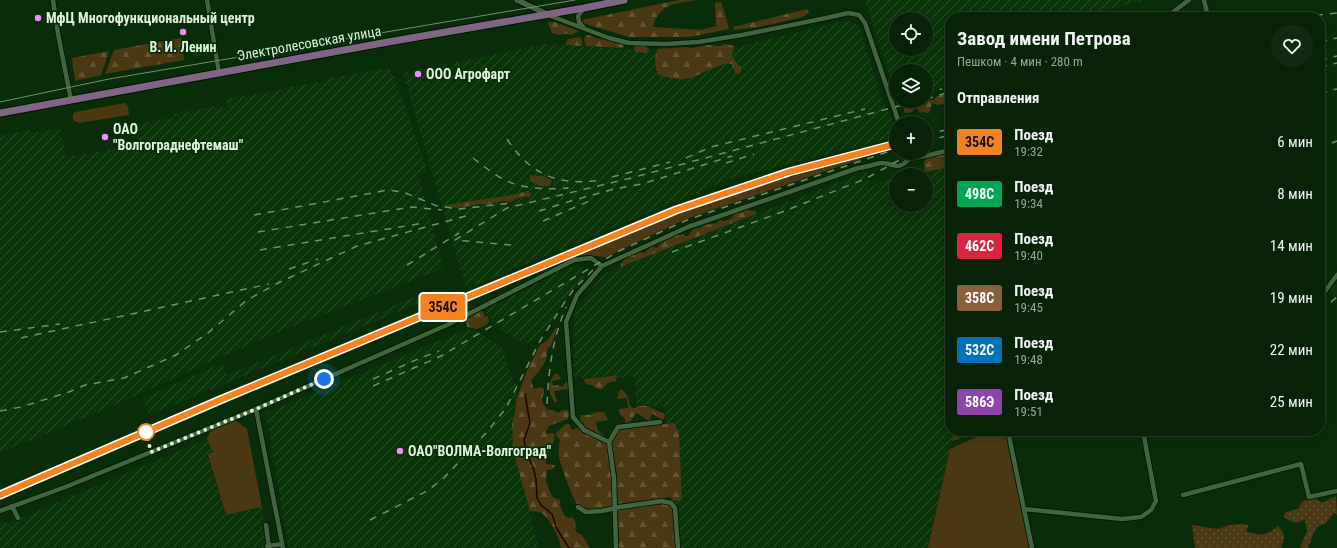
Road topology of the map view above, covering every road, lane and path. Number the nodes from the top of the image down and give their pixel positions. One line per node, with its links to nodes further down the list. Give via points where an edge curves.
1 (53, 0): 13 (street)
2 (206, 0): 12 (street)
3 (517, 0): 10 (street)
4 (624, 0): 7 (main road, Электролесовская улица)
5 (1189, 0): 8 (street)
6 (1204, 0): 9 (street)
7 (584, 8): 10 (main road, Электролесовская улица); 11 (street, via 578,16)
8 (1173, 12)
9 (1207, 12)
10 (547, 14): 11 (street); 12 (main road, Электролесовская улица)
11 (584, 28): 15 (street, via 629,43 698,42 848,13 859,15 865,23)
12 (219, 73): 13 (main road, Электролесовская улица)
13 (71, 100): 14 (main road, Электролесовская улица)
14 (0, 113)
15 (897, 116)
16 (945, 151): 17 (street)
17 (933, 154)
18 (907, 160): 19 (street, via 904,165 894,167 882,163 858,168 688,227)
19 (602, 266): 22 (street, via 591,258 574,260 447,325); 26 (street, via 577,295 566,322 573,417 584,430)
20 (1337, 275): 21 (street)
21 (1325, 291)
22 (256, 409): 29 (street, via 68,486); 36 (street)
23 (660, 422): 26 (street, via 618,428)
24 (1009, 436): 32 (street)
25 (1144, 436): 32 (street, via 1156,501 1151,510 1141,517 1122,520)
26 (609, 442): 31 (street, via 614,478)
27 (1337, 491): 28 (street, via 1309,497 1301,464)
28 (1183, 495)
29 (12, 506): 33 (street); 34 (street)
30 (578, 507): 31 (street, via 586,512)
31 (614, 508): 38 (street); 39 (street, via 662,501 671,503 675,508)
32 (1024, 509): 40 (street)
33 (0, 511)
34 (18, 518)
35 (266, 525): 37 (street)
36 (282, 546): 37 (street)
37 (268, 547)
38 (616, 548)
39 (678, 548)
40 (1032, 548)

